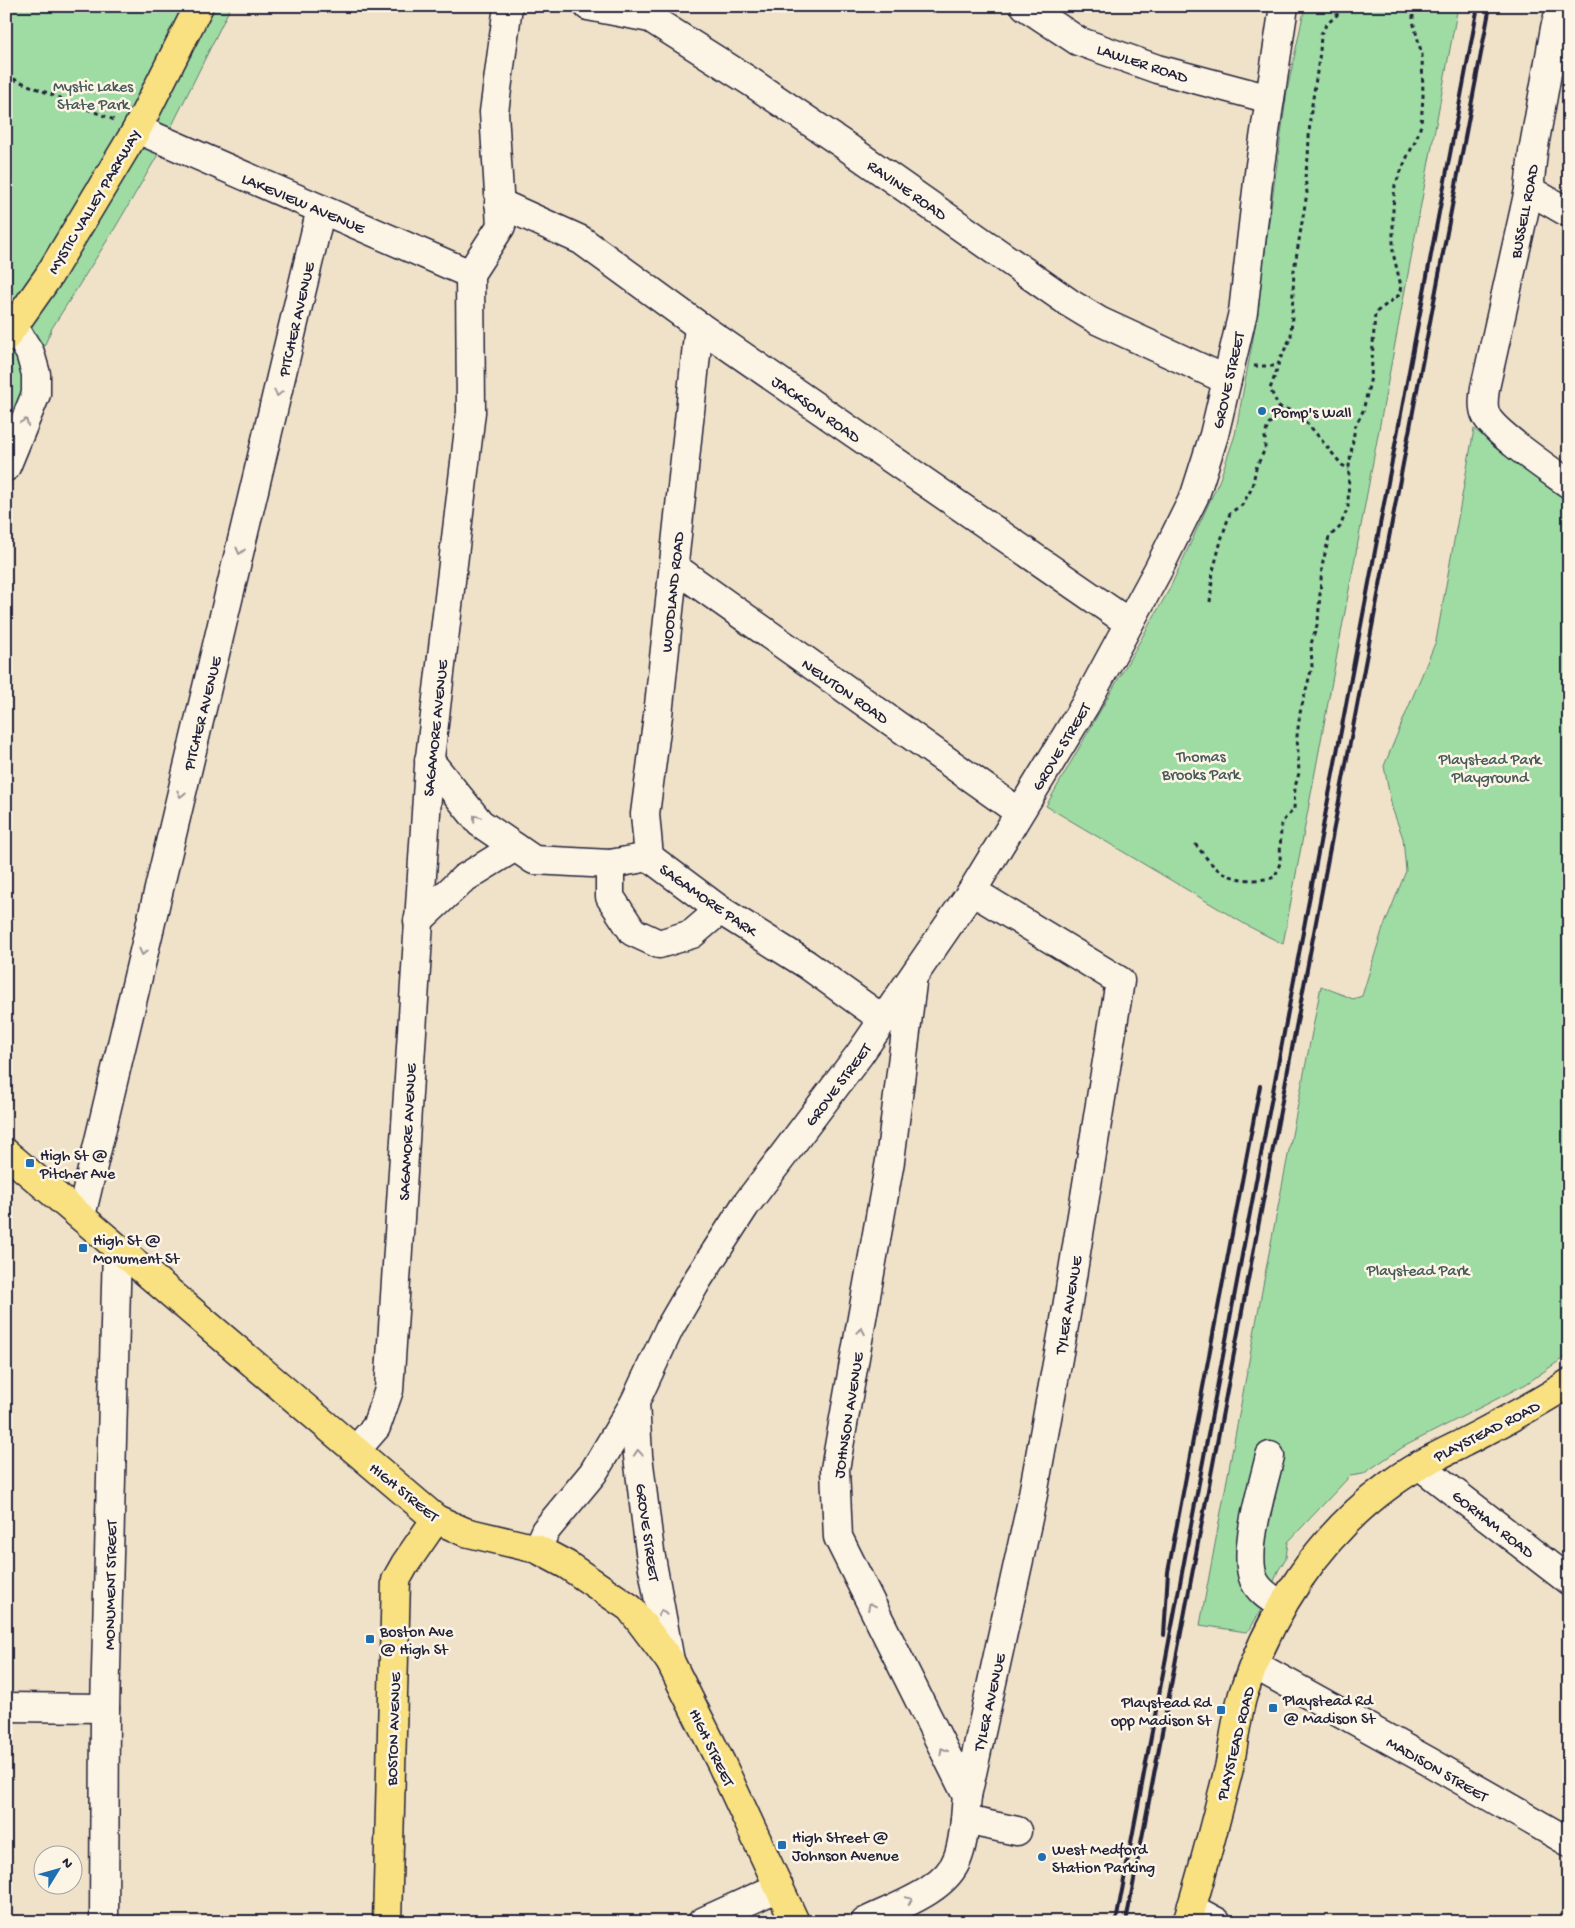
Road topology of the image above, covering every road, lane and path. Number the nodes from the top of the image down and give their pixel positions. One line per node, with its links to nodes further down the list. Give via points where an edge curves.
1 (198, 6): 12 (main road, MYSTIC VALLEY PARKWAY)
2 (508, 6): 14 (street, via 494,112)
3 (588, 6): 9 (street, RAVINE ROAD)
4 (1025, 6): 11 (street, LAWLER ROAD, via 1078,41 1157,69)
5 (1284, 6): 11 (street, GROVE STREET)
6 (1340, 6): 21 (path, via 1339,13 1321,34 1304,178 1307,193 1292,282 1291,337 1270,389)
7 (1413, 6): 23 (path, via 1413,21 1422,55 1423,96 1421,125 1395,185 1392,208 1393,253 1401,286 1399,295 1375,313 1371,377 1363,411 1355,427)
8 (1561, 6): 13 (street, BUSSELL ROAD)
9 (652, 12): 20 (street, RAVINE ROAD, via 1071,304 1099,321)
10 (6, 76): 12 (path)
11 (1270, 99): 20 (street, GROVE STREET, via 1243,312)
12 (137, 129): 15 (street, LAKEVIEW AVENUE); 19 (main road, MYSTIC VALLEY PARKWAY, via 48,277)
13 (1529, 190): 16 (street); 24 (street, BUSSELL ROAD, via 1485,388 1485,415 1495,428)
14 (499, 203): 17 (street, via 501,226); 18 (street, JACKSON ROAD, via 581,240)
15 (321, 209): 17 (street, LAKEVIEW AVENUE); 40 (street, PITCHER AVENUE, one-way to 40)
16 (1569, 213)
17 (470, 274): 28 (street, SAGAMORE AVENUE, via 471,412)
18 (699, 326): 25 (street, WOODLAND ROAD); 27 (street, JACKSON ROAD)
19 (10, 332): 22 (street, one-way to 19, via 36,394 36,374 30,352)
20 (1228, 380): 27 (street, GROVE STREET, via 1195,494)
21 (1279, 407): 23 (path, via 1293,411 1309,425); 26 (path, via 1268,425 1266,449 1256,468 1252,488 1242,505 1230,513 1214,571)
22 (6, 467)
23 (1349, 469): 30 (path, via 1348,507 1340,527 1329,536 1322,566 1318,622 1311,644 1312,668 1297,736 1299,773 1294,809 1281,823 1280,863 1275,876 1264,880 1247,879 1221,871)
24 (1569, 484)
25 (674, 568): 29 (street, NEWTON ROAD); 32 (street, WOODLAND ROAD, via 645,814)
26 (1210, 602)
27 (1129, 624): 29 (street, GROVE STREET, via 1054,759)
28 (429, 760): 31 (street, SAGAMORE PARK, one-way to 28, via 480,824); 36 (street, SAGAMORE AVENUE)
29 (1019, 812): 34 (street, GROVE STREET)
30 (1195, 844)
31 (515, 847): 33 (street, SAGAMORE PARK, via 534,860); 36 (street, via 463,880)
32 (650, 857): 33 (street, SAGAMORE PARK); 35 (street, SAGAMORE PARK)
33 (610, 864): 35 (street, via 610,897 633,932 659,944 692,934)
34 (972, 892): 37 (street, GROVE STREET); 55 (street, TYLER AVENUE, via 1120,981 1065,1320 1031,1505)
35 (720, 910): 38 (street, SAGAMORE PARK, via 806,964)
36 (418, 921): 44 (street, SAGAMORE AVENUE, via 389,1390 376,1427)
37 (913, 980): 38 (street, GROVE STREET); 55 (street, JOHNSON AVENUE, one-way to 37, via 838,1537 835,1469 890,1161)
38 (884, 1020): 43 (street, GROVE STREET, via 746,1206 698,1279 669,1329)
39 (6, 1153): 40 (main road, HIGH STREET)
40 (81, 1216): 41 (main road, HIGH STREET)
41 (117, 1248): 44 (main road, HIGH STREET); 54 (street, MONUMENT STREET)
42 (1569, 1384): 46 (main road, PLAYSTEAD ROAD, via 1544,1401)
43 (635, 1402): 48 (street, GROVE STREET, via 593,1473 545,1531); 51 (street, GROVE STREET, one-way to 43, via 650,1552)
44 (356, 1450): 47 (main road, HIGH STREET)
45 (1270, 1456): 50 (street, via 1251,1547 1251,1566 1260,1589)
46 (1419, 1465): 49 (street, GORHAM ROAD); 50 (main road, PLAYSTEAD ROAD, via 1360,1507 1308,1565)
47 (436, 1519): 48 (main road, HIGH STREET, via 465,1532); 61 (main road, BOSTON AVENUE, via 396,1580)
48 (537, 1549): 51 (main road, HIGH STREET, via 568,1565 630,1608)
49 (1569, 1581)
50 (1282, 1606): 52 (main road, PLAYSTEAD ROAD)
51 (670, 1661): 58 (main road, HIGH STREET)
52 (1255, 1666): 57 (street, MADISON STREET); 59 (main road, PLAYSTEAD ROAD, via 1243,1695 1229,1767)
53 (6, 1708): 54 (street)
54 (105, 1708): 60 (street, MONUMENT STREET)
55 (966, 1808): 56 (street); 64 (street, one-way to 55, via 928,1891 952,1870 959,1857)
56 (1017, 1831)
57 (1569, 1842)
58 (779, 1886): 62 (street); 63 (main road, HIGH STREET)
59 (1189, 1915): 65 (street)
60 (104, 1922)
61 (387, 1922)
62 (702, 1922)
63 (795, 1922)
64 (865, 1922)
65 (1218, 1922)

